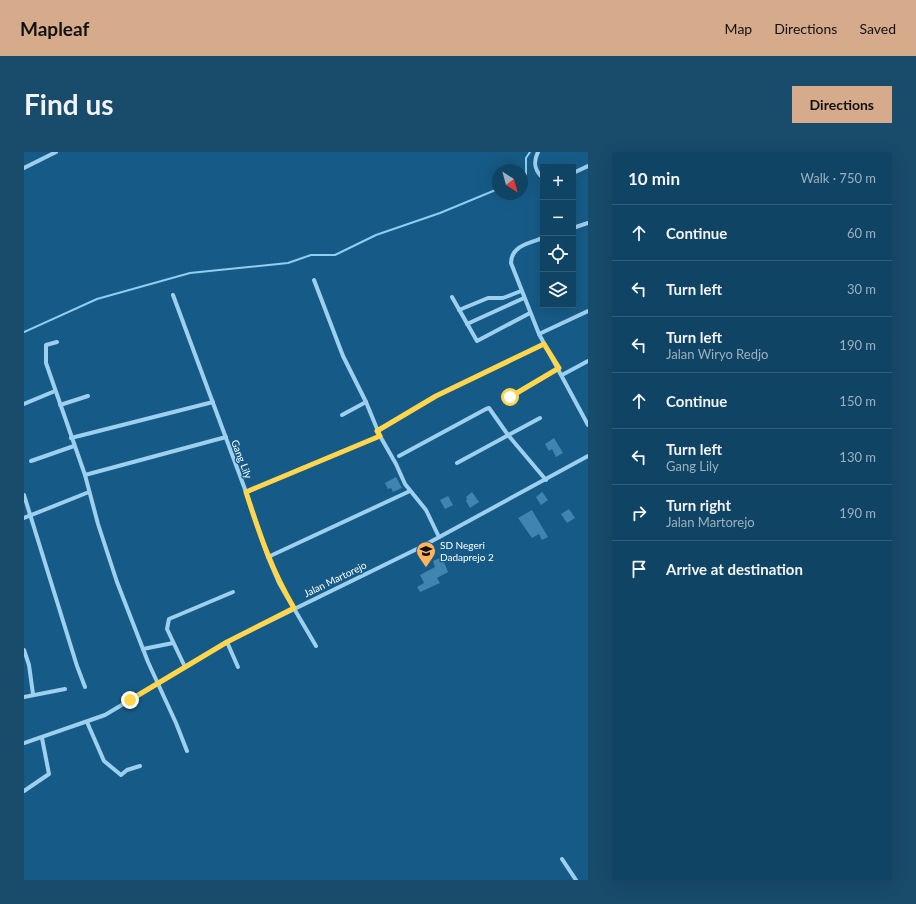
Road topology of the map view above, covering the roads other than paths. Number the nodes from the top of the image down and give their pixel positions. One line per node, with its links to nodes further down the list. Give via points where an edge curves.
1 (56, 152): 4 (street)
2 (538, 152): 6 (street, via 534,159 535,167)
3 (588, 166): 5 (street)
4 (24, 168)
5 (576, 172)
6 (540, 174)
7 (588, 223): 8 (street)
8 (576, 227)
9 (540, 239): 11 (street, via 525,244 511,256)
10 (314, 280): 29 (street, via 343,356)
11 (521, 291): 14 (street); 15 (street, via 503,298 488,298)
12 (173, 295): 28 (street, Gang Lily)
13 (452, 297): 15 (street)
14 (524, 298): 17 (street); 18 (street)
15 (459, 310): 18 (street)
16 (588, 311): 19 (street)
17 (530, 313): 18 (street, via 479,341 475,341); 19 (street)
18 (467, 324)
19 (539, 334): 21 (street)
20 (57, 342): 25 (street, via 47,344 45,348 46,364)
21 (544, 344): 23 (street); 35 (street, via 436,396)
22 (588, 361): 24 (street)
23 (559, 368): 24 (street); 27 (street)
24 (562, 375): 34 (street)
25 (55, 391): 30 (street); 31 (street)
26 (88, 396): 31 (street)
27 (510, 397)
28 (213, 402): 38 (street, Gang Lily); 39 (street)
29 (366, 402): 32 (street); 35 (street)
30 (24, 404)
31 (60, 406): 39 (street)
32 (342, 415)
33 (540, 418): 36 (street)
34 (588, 425)
35 (377, 431): 37 (street)
36 (508, 435): 41 (street, via 487,408); 44 (street); 46 (street)
37 (380, 436): 47 (street); 49 (street)
38 (226, 437): 45 (street); 49 (street, Gang Lily)
39 (71, 438): 40 (street)
40 (74, 446): 43 (street); 45 (street)
41 (399, 456)
42 (588, 456): 46 (street, Jalan Martorejo)
43 (31, 461)
44 (457, 463)
45 (85, 475): 48 (street)
46 (546, 480): 53 (street, Jalan Martorejo)
47 (410, 491): 53 (street, via 426,510); 54 (street)
48 (89, 492): 51 (street); 60 (street, via 117,582)
49 (246, 492): 54 (street, Gang Lily)
50 (24, 495): 51 (street)
51 (31, 514): 52 (street); 65 (street)
52 (24, 518)
53 (439, 537): 56 (street, Jalan Martorejo)
54 (268, 557): 56 (street, Gang Lily, via 279,583)
55 (233, 592): 58 (street, via 169,619 167,629)
56 (294, 608): 57 (street, Jalan Martorejo); 59 (street, Gang Lily)
57 (227, 642): 62 (street, Jalan Martorejo); 63 (street)
58 (173, 643): 60 (street); 62 (street)
59 (316, 646)
60 (143, 649): 64 (street)
61 (24, 650): 67 (street)
62 (185, 667): 64 (street, Jalan Martorejo)
63 (238, 667)
64 (157, 683): 69 (street, Jalan Martorejo, via 105,715); 72 (street)
65 (85, 687)
66 (65, 689): 67 (street)
67 (33, 694): 68 (street)
68 (24, 697)
69 (87, 722): 70 (street, Jalan Martorejo); 73 (street, via 106,763 121,775)
70 (42, 738): 71 (street, Jalan Martorejo); 74 (street, via 49,774)
71 (24, 743)
72 (187, 751)
73 (140, 766)
74 (24, 791)
75 (562, 859): 76 (street)
76 (576, 880)

